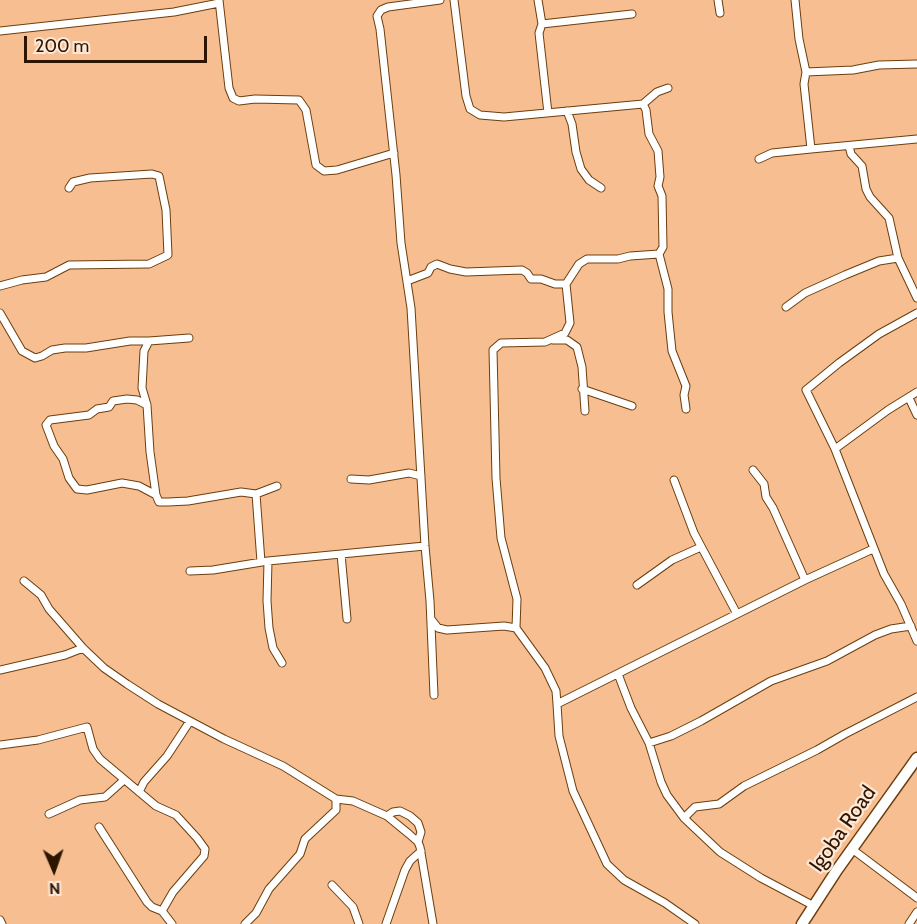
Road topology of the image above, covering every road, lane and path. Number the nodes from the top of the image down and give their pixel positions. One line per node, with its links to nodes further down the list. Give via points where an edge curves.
1 (440, 0): 21 (street, via 388,7 377,16)
2 (449, 0): 7 (street)
3 (538, 0): 10 (street)
4 (718, 0): 8 (street)
5 (795, 0): 13 (street)
6 (219, 2): 11 (street, via 174,12); 21 (street, via 233,98 299,100 306,110 316,165 324,171)
7 (454, 4): 17 (street, via 470,109 488,117)
8 (720, 13)
9 (632, 14): 10 (street)
10 (542, 24): 17 (street, via 539,33)
11 (0, 31)
12 (917, 64): 13 (street)
13 (806, 72): 20 (street)
14 (668, 88): 15 (street)
15 (643, 104): 16 (street); 25 (street, via 649,134 658,151 663,247)
16 (567, 111): 17 (street); 24 (street, via 581,169)
17 (548, 113)
18 (917, 139): 19 (street)
19 (849, 146): 20 (street); 26 (street, via 862,166 870,197 889,218)
20 (811, 149): 22 (street, via 772,153)
21 (394, 153): 27 (street)
22 (759, 159)
23 (69, 188): 29 (street, via 73,182 90,178 159,176 166,210 168,255 149,264 69,265 46,277)
24 (601, 188)
25 (659, 254): 28 (street, via 587,259); 42 (street, via 668,289 672,351 686,386)
26 (898, 258): 30 (street); 31 (street, via 844,275 805,293)
27 (407, 281): 28 (street, via 428,273 437,264 466,272 522,270 531,279); 47 (street)
28 (566, 284): 35 (street, via 570,323 565,333)
29 (0, 286)
30 (917, 298)
31 (786, 307)
32 (0, 313): 36 (street, via 22,351 35,358 65,348)
33 (917, 314): 45 (street, via 879,334 806,390)
34 (189, 338): 36 (street)
35 (553, 340): 37 (street, via 567,340 577,347); 66 (street, via 501,343 493,350 496,478 501,538 517,599)
36 (149, 342): 40 (street, via 142,370)
37 (582, 389): 41 (street); 43 (street)
38 (917, 392): 39 (street)
39 (909, 398): 44 (street); 45 (street)
40 (147, 405): 52 (street); 52 (street, via 137,400 113,401 109,407 89,415 50,420 46,424 77,489 122,483)
41 (632, 406)
42 (686, 409)
43 (585, 411)
44 (917, 415)
45 (835, 449): 55 (street)
46 (753, 470): 59 (street, via 764,484 766,497)
47 (421, 476): 48 (street, via 409,473); 53 (street)
48 (351, 479)
49 (674, 480): 54 (street)
50 (277, 486): 51 (street)
51 (256, 494): 52 (street, via 242,492 168,502 159,502); 57 (street)
52 (156, 495)
53 (425, 546): 56 (street); 64 (street)
54 (701, 546): 61 (street, via 672,560); 62 (street)
55 (873, 549): 59 (street); 65 (street)
56 (341, 554): 57 (street); 63 (street)
57 (264, 561): 58 (street); 69 (street, via 269,628 273,648)
58 (190, 571)
59 (805, 580): 62 (street)
60 (24, 581): 68 (street, via 41,595)
61 (637, 585)
62 (736, 614): 71 (street)
63 (347, 619)
64 (431, 619): 66 (street, via 438,628 447,630); 72 (street)
65 (911, 626): 67 (street); 76 (street, via 875,635 827,661 771,681 701,721)
66 (516, 628): 74 (street, via 545,668 556,691)
67 (917, 641)
68 (83, 648): 70 (street); 75 (street, via 111,673)
69 (282, 663)
70 (0, 670)
71 (618, 674): 74 (street); 76 (street)
72 (434, 695)
73 (917, 697): 86 (street, via 744,786 719,804 695,807)
74 (557, 704): 101 (street, via 559,735 573,792 607,864 624,880)
75 (190, 721): 80 (street); 81 (street, via 283,766)
76 (649, 743): 86 (street, via 667,795)
77 (0, 745): 79 (street, via 87,727 95,754)
78 (917, 758): 89 (street, Igoba Road)
79 (124, 780): 80 (street); 84 (street, via 105,797 80,800)
80 (139, 792): 94 (street, via 176,815 205,849 204,856)
81 (336, 799): 82 (street); 83 (street)
82 (348, 800): 83 (street); 85 (street)
83 (336, 810): 97 (street, via 305,838 300,854)
84 (49, 814)
85 (387, 816): 88 (street); 88 (street, via 400,811 410,816 421,832)
86 (684, 818): 93 (street, via 720,852)
87 (99, 827): 94 (street, via 147,902)
88 (418, 842): 90 (street)
89 (852, 849): 92 (street); 93 (street, Igoba Road)
90 (421, 851): 99 (street, via 405,870); 100 (street)
91 (332, 885): 98 (street, via 353,907)
92 (917, 898)
93 (814, 906): 102 (street, Igoba Road)
94 (162, 911): 96 (street)
95 (917, 912): 103 (street)
96 (172, 924)
97 (245, 924)
98 (359, 924)
99 (386, 924)
100 (433, 924)
101 (695, 924)
102 (802, 924)
103 (909, 924)

